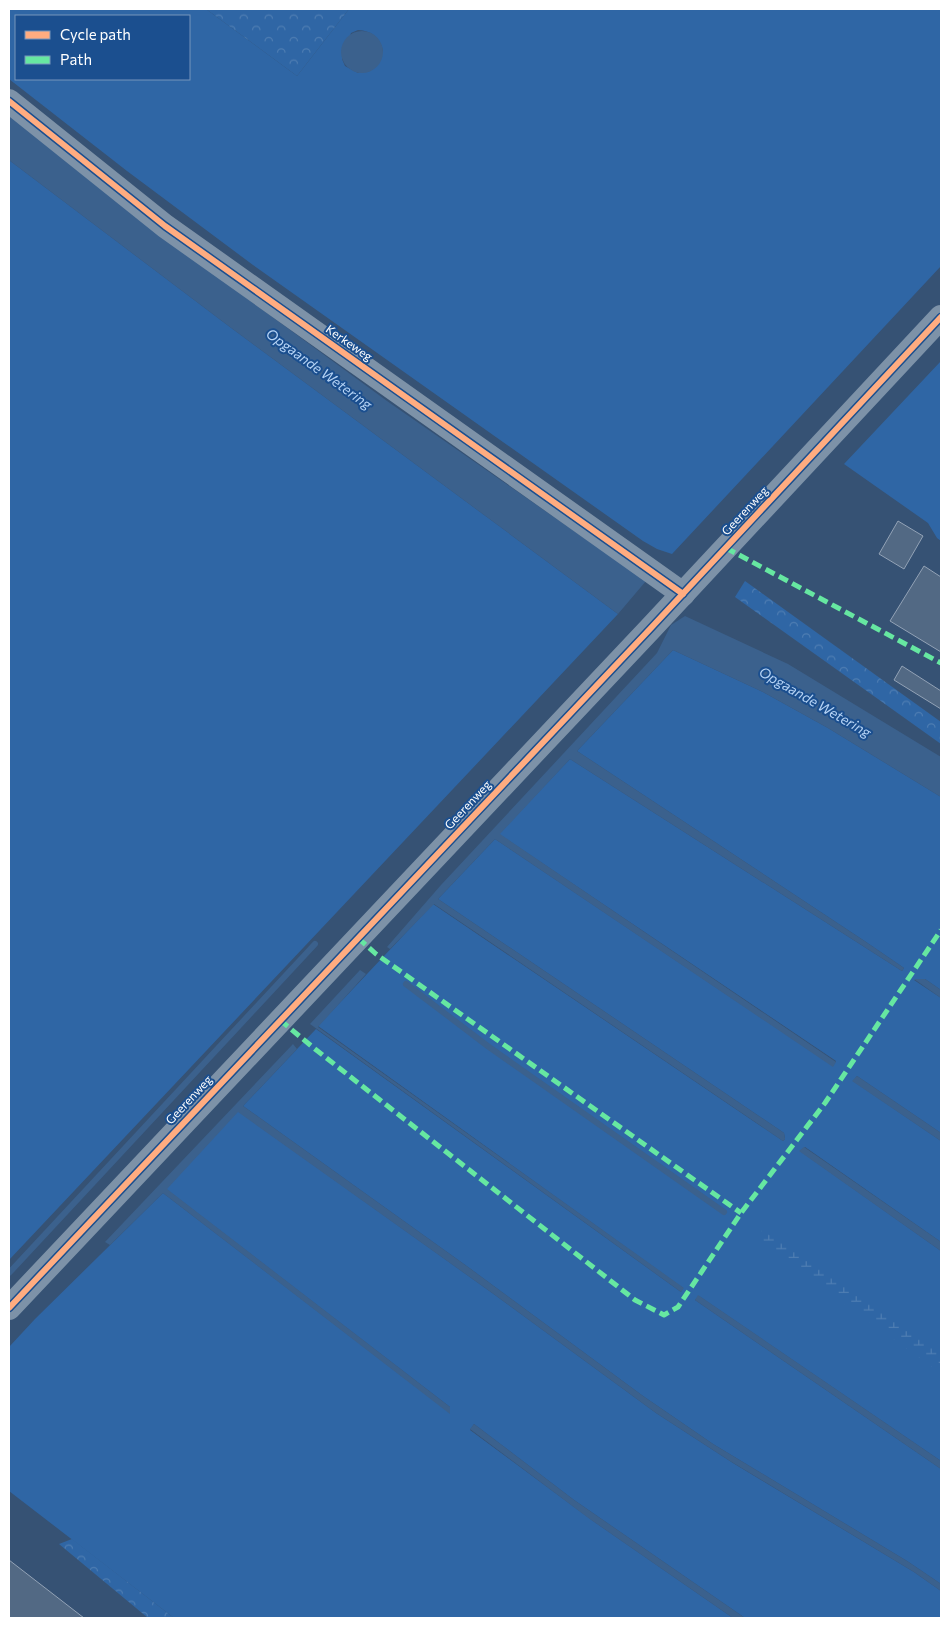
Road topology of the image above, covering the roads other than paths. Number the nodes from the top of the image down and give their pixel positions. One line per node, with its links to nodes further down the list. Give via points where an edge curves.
1 (9, 101): 3 (street, Kerkeweg, via 165,226)
2 (941, 317): 3 (street, Geerenweg)
3 (682, 594): 4 (street, Geerenweg)
4 (9, 1308)

